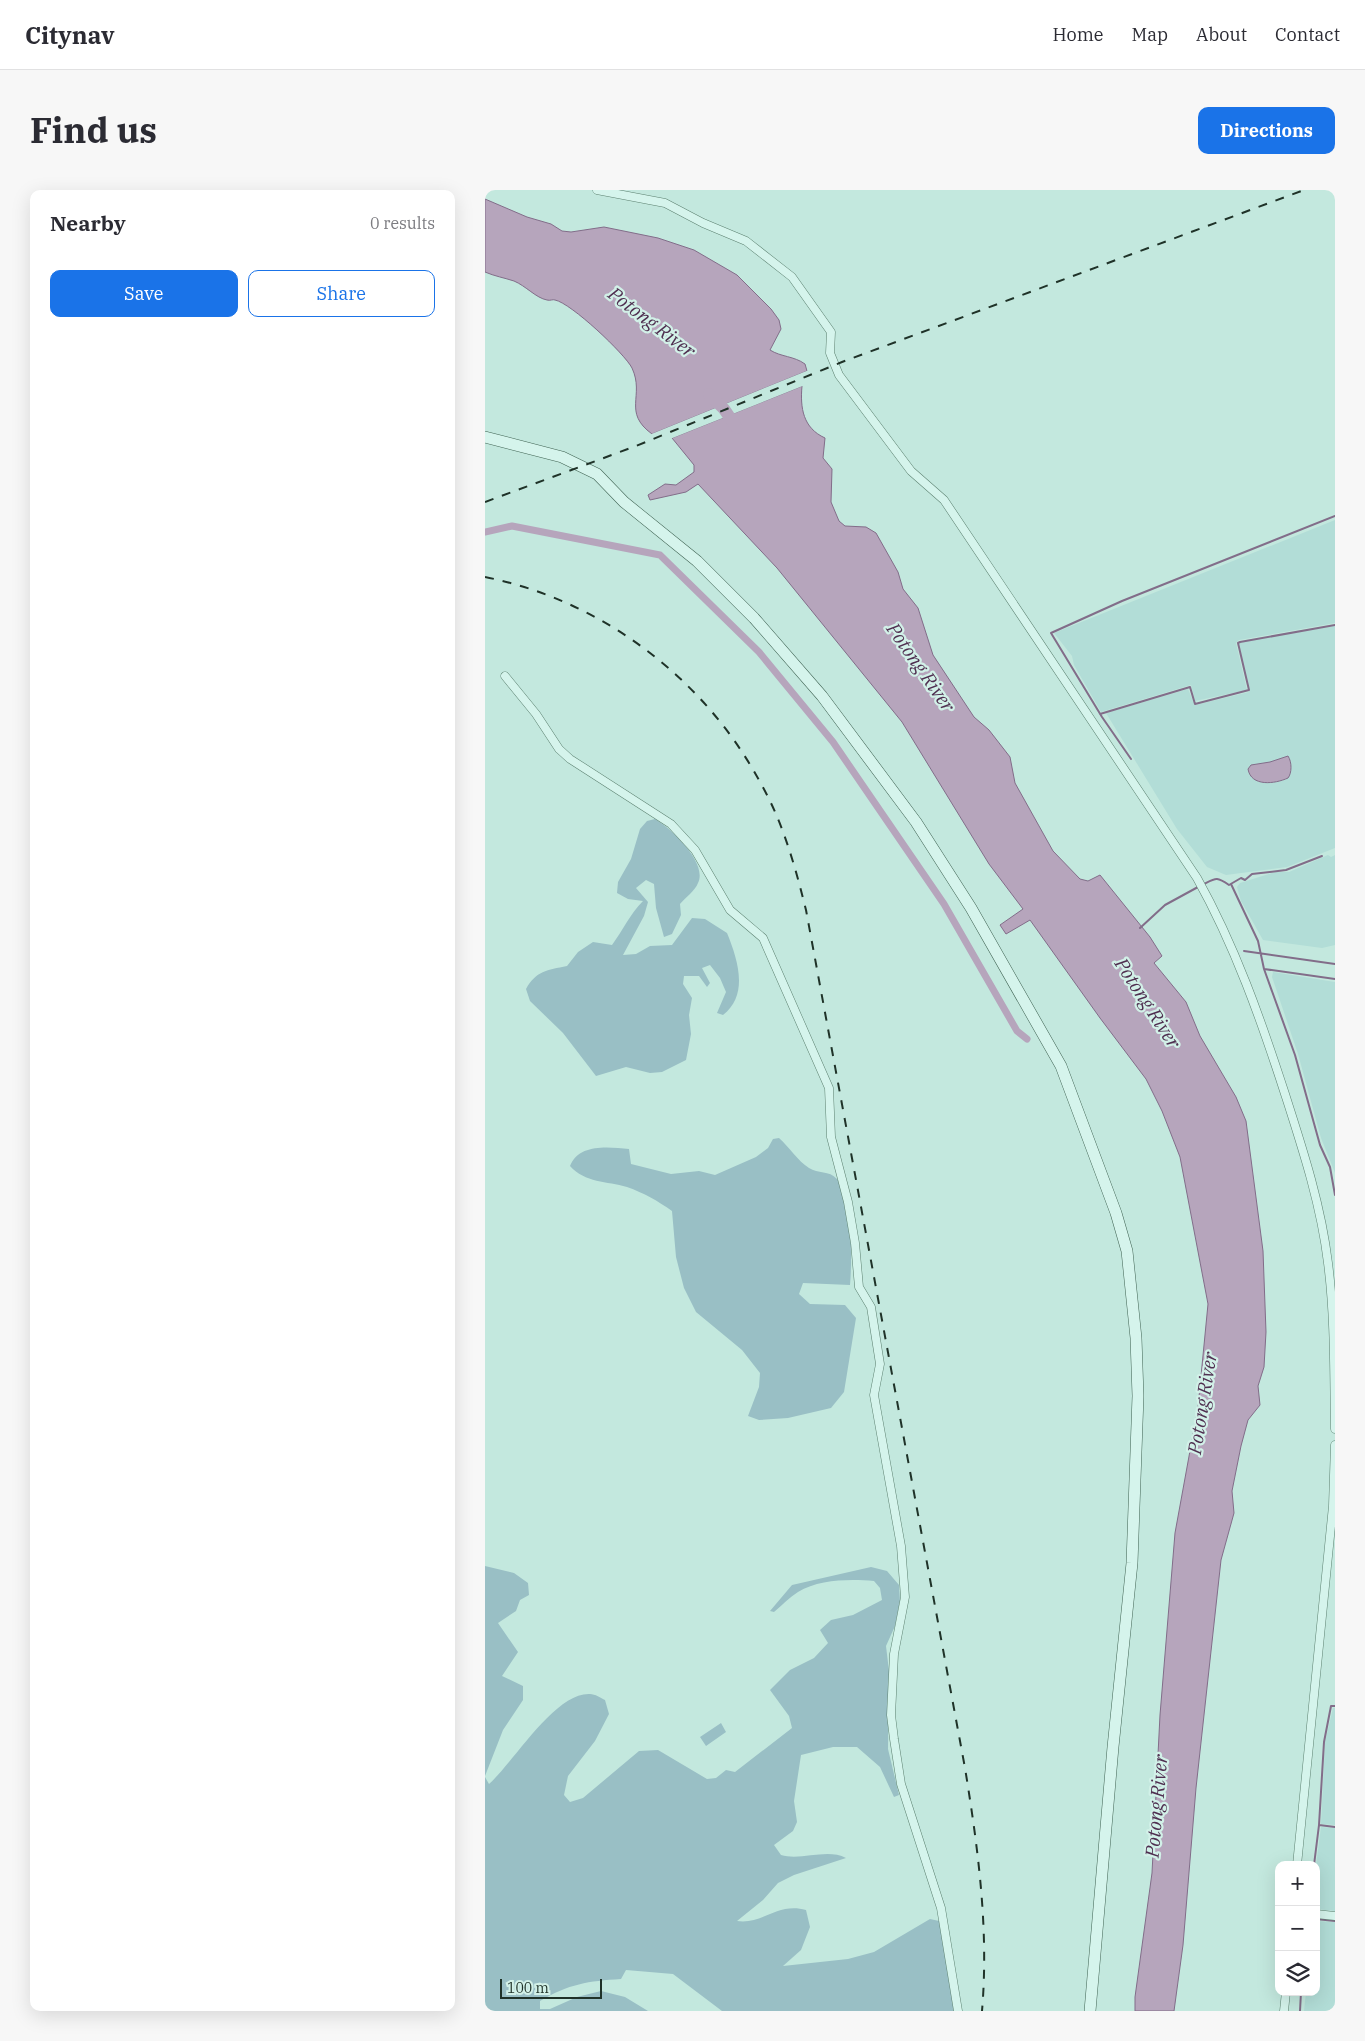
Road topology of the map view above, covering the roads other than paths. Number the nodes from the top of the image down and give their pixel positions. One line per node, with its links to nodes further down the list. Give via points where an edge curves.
1 (597, 190): 4 (street, via 665,203 746,241 791,277 831,332 830,353 839,375 911,471 944,500 1197,878 1217,914 1265,1034 1320,1211 1332,1303)
2 (485, 437): 11 (main road, via 562,457 597,474 624,502 697,561 754,618 822,696 916,822 981,925 1061,1066 1127,1251 1138,1396 1132,1563)
3 (505, 676): 10 (street, via 570,759 671,824 685,837 730,910 763,938 829,1088 831,1137 848,1202 859,1287 871,1307 880,1364 874,1395 901,1546 905,1597 893,1654 893,1738 901,1784 941,1908)
4 (1335, 1429)
5 (1335, 1445): 6 (street, via 1333,1506)
6 (1297, 1861)
7 (1320, 1914): 8 (street)
8 (1335, 1916)
9 (1285, 1996): 12 (street)
10 (958, 2011)
11 (1090, 2011)
12 (1284, 2011)

